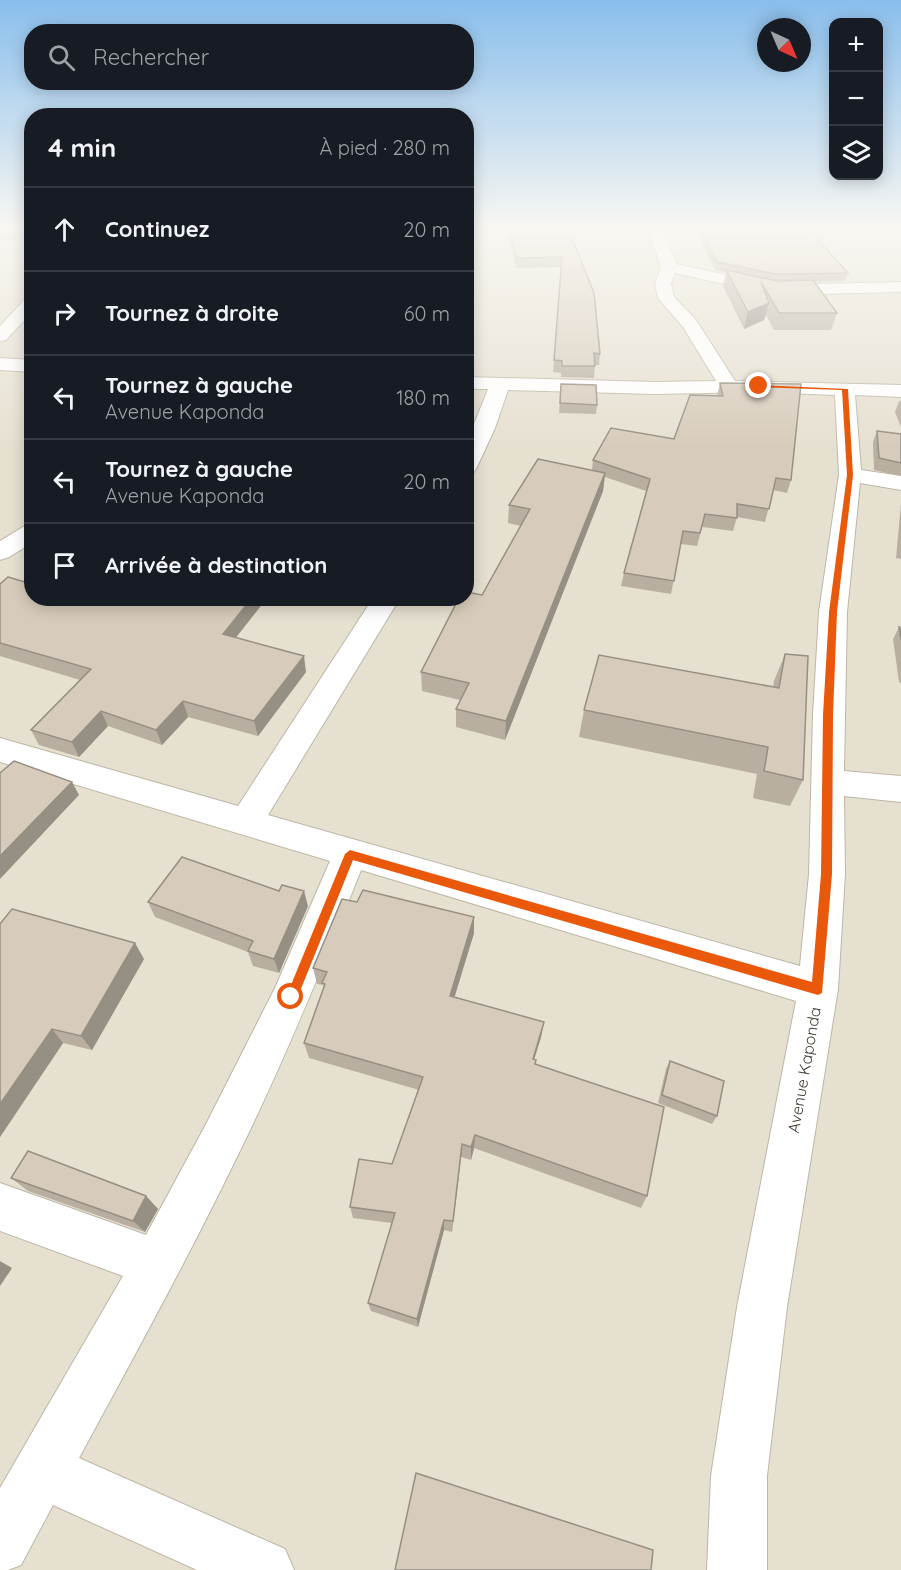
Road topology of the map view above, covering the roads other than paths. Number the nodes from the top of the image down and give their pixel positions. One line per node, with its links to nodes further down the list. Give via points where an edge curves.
1 (670, 302): 8 (street, via 690,324)
2 (24, 309): 3 (street)
3 (3, 328)
4 (0, 364): 5 (street)
5 (24, 366)
6 (474, 382): 7 (street)
7 (500, 383): 8 (street); 12 (street)
8 (729, 386): 9 (street)
9 (845, 389): 10 (street); 14 (street, Avenue Kaponda)
10 (901, 391)
11 (474, 414): 12 (street)
12 (485, 428): 13 (street)
13 (474, 451)
14 (850, 475): 15 (street); 20 (street, Avenue Kaponda, via 833,612)
15 (901, 483)
16 (24, 537): 17 (street)
17 (0, 552)
18 (382, 606): 22 (street)
19 (0, 750): 22 (street)
20 (828, 782): 21 (street); 24 (street, Avenue Kaponda, via 827,874)
21 (901, 789)
22 (246, 822): 23 (street)
23 (350, 854): 24 (street); 26 (street, via 291,997)
24 (818, 989): 30 (street, Avenue Kaponda, via 762,1308 739,1476)
25 (0, 1207): 26 (street)
26 (157, 1264): 27 (street)
27 (41, 1470): 28 (street); 29 (street)
28 (0, 1544)
29 (264, 1570)
30 (737, 1570)

